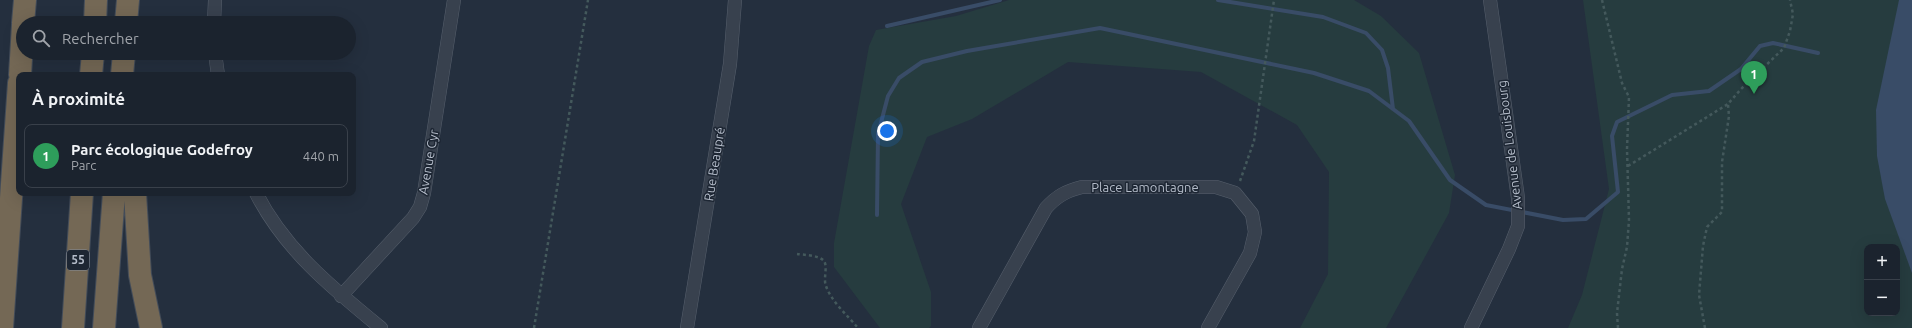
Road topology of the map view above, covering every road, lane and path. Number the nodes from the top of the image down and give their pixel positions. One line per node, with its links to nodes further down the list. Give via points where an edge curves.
1 (25, 0): 13 (highway)
2 (96, 0): 14 (highway)
3 (128, 0): 15 (highway)
4 (133, 0): 16 (highway)
5 (215, 0): 17 (street)
6 (454, 0): 37 (street, Avenue Cyr, via 420,207 413,218)
7 (588, 0): 43 (path)
8 (735, 0): 44 (street, Rue Beaupré, via 730,64)
9 (1274, 0): 31 (path, via 1254,141)
10 (1490, 0): 48 (street, Avenue de Louisbourg, via 1518,198 1518,226)
11 (1602, 0): 30 (path, via 1622,83 1629,97)
12 (1790, 0): 28 (path, via 1793,14 1784,48)
13 (24, 16)
14 (95, 16)
15 (127, 16)
16 (133, 16)
17 (214, 16)
18 (21, 60): 23 (highway)
19 (92, 60): 24 (highway)
20 (123, 60): 25 (highway)
21 (134, 60): 26 (highway)
22 (216, 60): 27 (street)
23 (20, 72)
24 (91, 72)
25 (122, 72)
26 (134, 72)
27 (218, 72)
28 (1728, 104): 30 (path); 50 (path, via 1730,116 1722,162 1722,212 1707,227 1703,246 1699,294)
29 (16, 126): 38 (highway)
30 (1628, 166): 49 (path, via 1628,234 1616,313)
31 (1236, 193): 46 (street, Place Lamontagne, via 1216,188 1082,187 1068,190 1056,197 1046,208); 47 (street, via 1252,214 1255,232 1250,253)
32 (82, 196): 39 (highway, 55)
33 (114, 196): 40 (highway)
34 (135, 196): 41 (highway, via 140,275)
35 (258, 196): 37 (street, via 288,243 307,265)
36 (797, 254): 45 (path, via 817,257 823,261 825,283 829,293)
37 (341, 296): 42 (street)
38 (2, 328)
39 (73, 328)
40 (104, 328)
41 (151, 328)
42 (381, 328)
43 (534, 328)
44 (687, 328)
45 (858, 328)
46 (979, 328)
47 (1208, 328)
48 (1471, 328)
49 (1618, 328)
50 (1705, 328)

